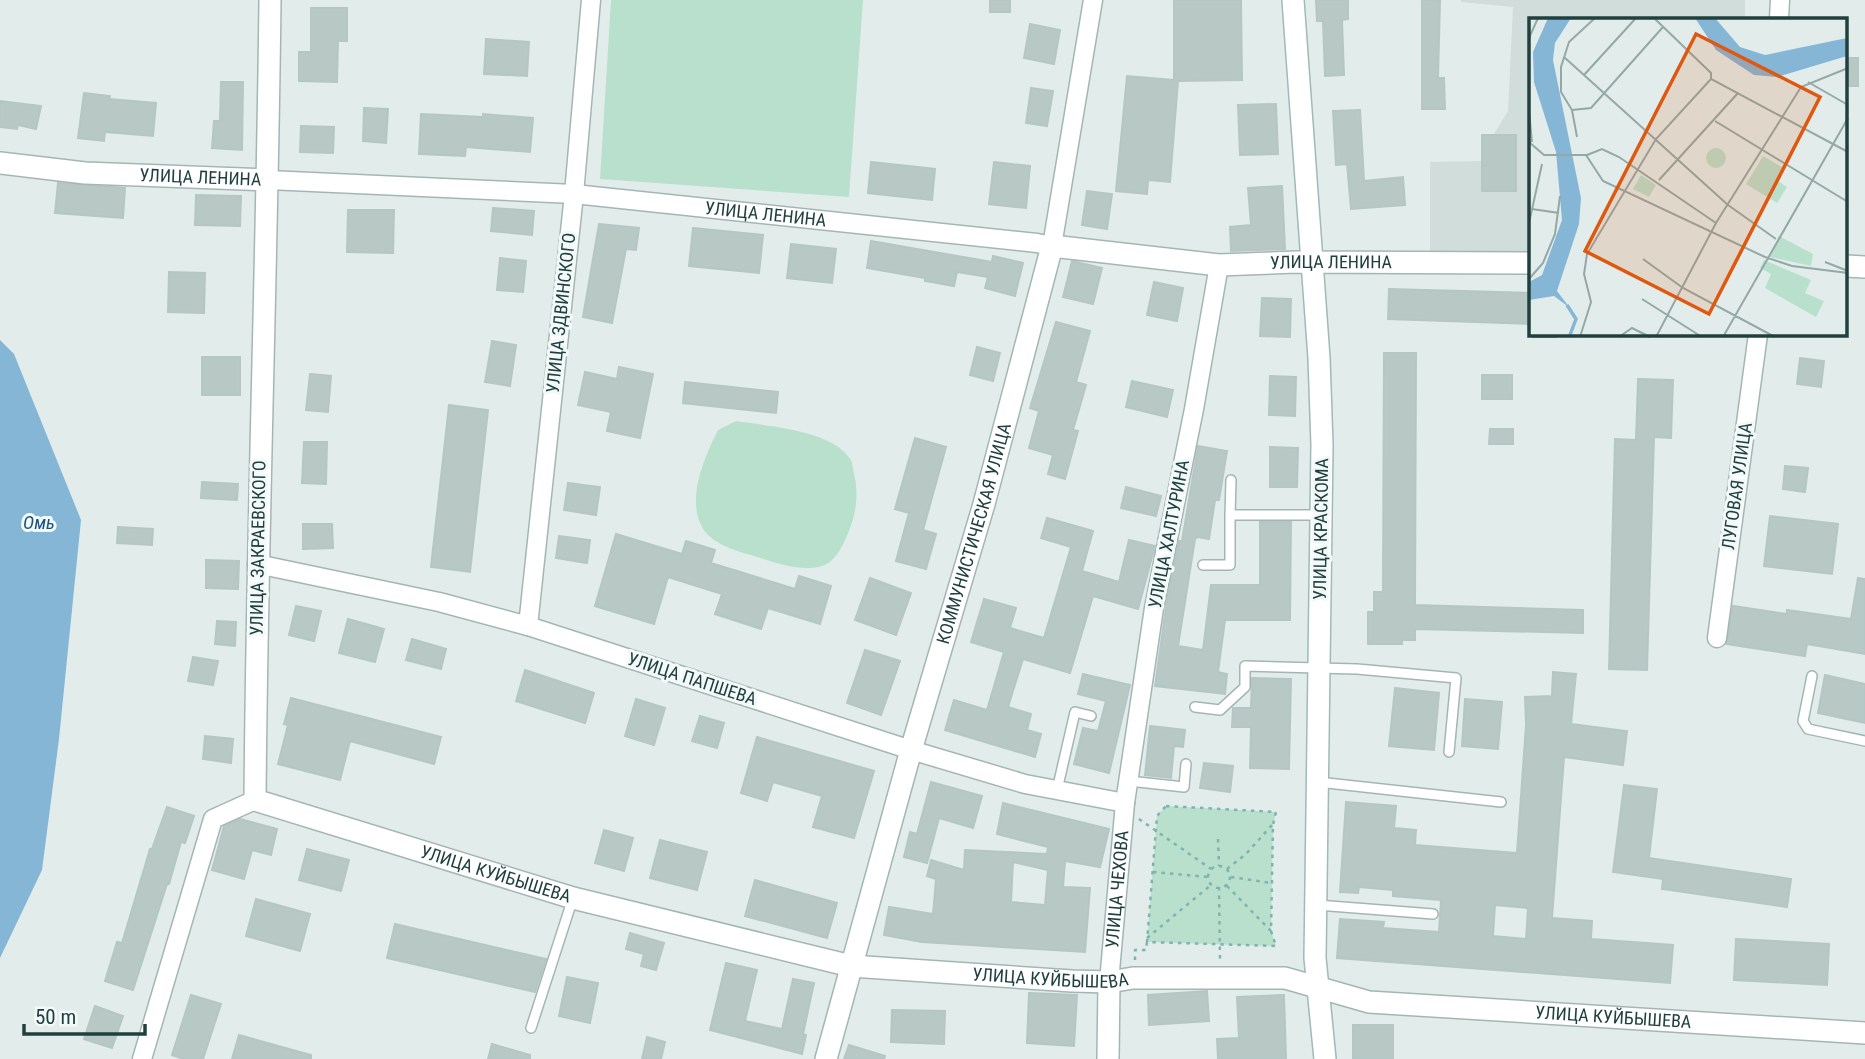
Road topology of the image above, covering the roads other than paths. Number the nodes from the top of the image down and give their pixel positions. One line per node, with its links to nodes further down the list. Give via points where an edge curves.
1 (270, 0): 8 (street, УЛИЦА ЗАКРАЕВСКОГО)
2 (591, 0): 9 (street, УЛИЦА ЗДВИНСКОГО)
3 (1093, 0): 10 (street, КОММУНИСТИЧЕСКАЯ УЛИЦА)
4 (1293, 0): 11 (street, УЛИЦА КРАСКОМА)
5 (1780, 0): 6 (street)
6 (1779, 18)
7 (0, 163): 8 (street, УЛИЦА ЛЕНИНА, via 85,173)
8 (268, 180): 9 (street, УЛИЦА ЛЕНИНА); 18 (street, УЛИЦА ЗАКРАЕВСКОГО)
9 (574, 194): 10 (street, УЛИЦА ЛЕНИНА); 20 (street, УЛИЦА ЗДВИНСКОГО)
10 (1052, 246): 13 (street, УЛИЦА ЛЕНИНА); 27 (street, КОММУНИСТИЧЕСКАЯ УЛИЦА, via 984,504)
11 (1312, 263): 12 (street, УЛИЦА ЛЕНИНА); 13 (street, УЛИЦА ЛЕНИНА); 17 (street, УЛИЦА КРАСКОМА, via 1319,358)
12 (1529, 263)
13 (1219, 265): 30 (street, УЛИЦА ХАЛТУРИНА, via 1154,608)
14 (1758, 336): 21 (street, ЛУГОВАЯ УЛИЦА)
15 (1231, 480): 16 (lane)
16 (1230, 515): 17 (lane); 19 (lane, via 1230,565)
17 (1321, 515): 22 (street, УЛИЦА КРАСКОМА)
18 (257, 564): 20 (street, УЛИЦА ПАПШЕВА, via 439,602); 33 (street, УЛИЦА ЗАКРАЕВСКОГО)
19 (1203, 565)
20 (528, 626): 27 (street, УЛИЦА ПАПШЕВА)
21 (1717, 638)
22 (1320, 668): 24 (lane, via 1245,666 1245,687 1220,710); 28 (lane, via 1456,678); 31 (street, УЛИЦА КРАСКОМА)
23 (1812, 676): 26 (lane, via 1804,726)
24 (1195, 707)
25 (1091, 716): 32 (lane, via 1075,712)
26 (1865, 741)
27 (911, 750): 32 (street, УЛИЦА ПАПШЕВА); 39 (street, КОММУНИСТИЧЕСКАЯ УЛИЦА)
28 (1449, 752)
29 (1186, 764): 30 (lane, via 1184,787)
30 (1129, 780): 35 (street, УЛИЦА ХАЛТУРИНА)
31 (1318, 782): 34 (lane); 37 (street, УЛИЦА КРАСКОМА)
32 (1057, 790): 35 (street, УЛИЦА ПАПШЕВА)
33 (255, 800): 36 (street, УЛИЦА КУЙБЫШЕВА); 44 (street, via 213,819)
34 (1501, 802)
35 (1125, 807): 40 (street, УЛИЦА ЧЕХОВА)
36 (573, 898): 39 (street, УЛИЦА КУЙБЫШЕВА); 42 (lane)
37 (1315, 905): 38 (lane); 41 (street, УЛИЦА КРАСКОМА)
38 (1433, 914)
39 (851, 966): 40 (street, УЛИЦА КУЙБЫШЕВА); 45 (street, КОММУНИСТИЧЕСКАЯ УЛИЦА)
40 (1109, 982): 41 (street, УЛИЦА КУЙБЫШЕВА, via 1285,978); 46 (street, УЛИЦА ЧЕХОВА)
41 (1319, 988): 43 (street, УЛИЦА КУЙБЫШЕВА, via 1369,1002); 47 (street, УЛИЦА КРАСКОМА)
42 (531, 1028)
43 (1865, 1033)
44 (142, 1059)
45 (826, 1059)
46 (1108, 1059)
47 (1325, 1059)

